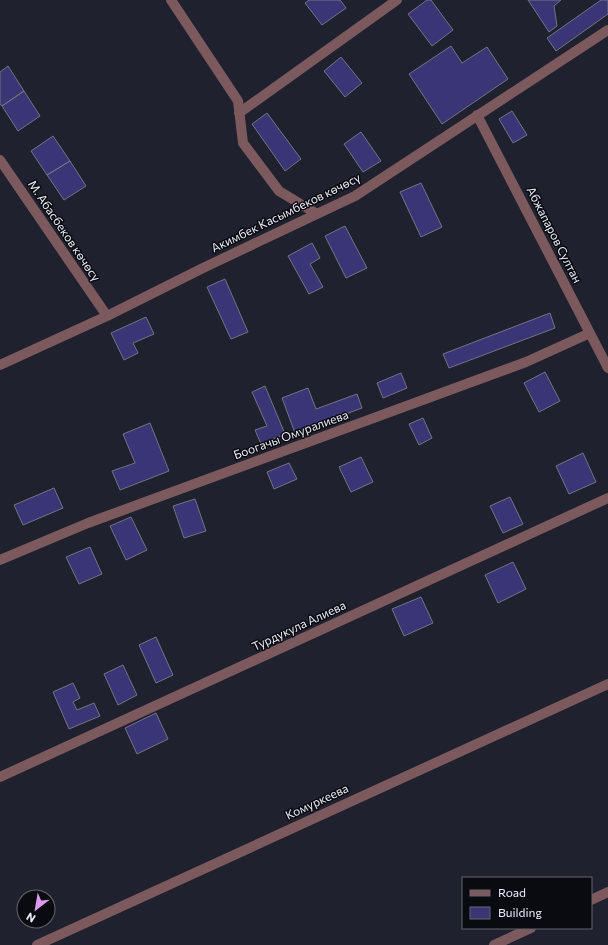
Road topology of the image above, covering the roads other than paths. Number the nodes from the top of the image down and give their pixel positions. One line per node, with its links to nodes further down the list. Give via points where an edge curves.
1 (172, 0): 4 (street, via 238,101)
2 (397, 0): 4 (street)
3 (608, 30): 5 (street, Акимбек Касымбеков көчөсү)
4 (239, 113): 7 (street, via 243,143 279,190)
5 (477, 115): 7 (street, Акимбек Касымбеков көчөсү, via 355,196); 9 (street, Абжапаров Султан)
6 (0, 160): 8 (street, М. Абасбеков көчөсү)
7 (317, 214): 8 (street, Акимбек Касымбеков көчөсү)
8 (107, 316): 10 (street, Акимбек Касымбеков көчөсү)
9 (590, 333): 11 (street, Абжапаров Султан); 13 (street, Боогачы Омуралиева, via 526,362 88,523)
10 (0, 365)
11 (608, 368)
12 (608, 498): 15 (street, Турдукула Алиева)
13 (0, 560)
14 (608, 684): 19 (street, Комуркеева)
15 (0, 777)
16 (608, 892): 17 (street)
17 (592, 900)
18 (529, 929): 20 (street)
19 (37, 945)
20 (494, 945)

